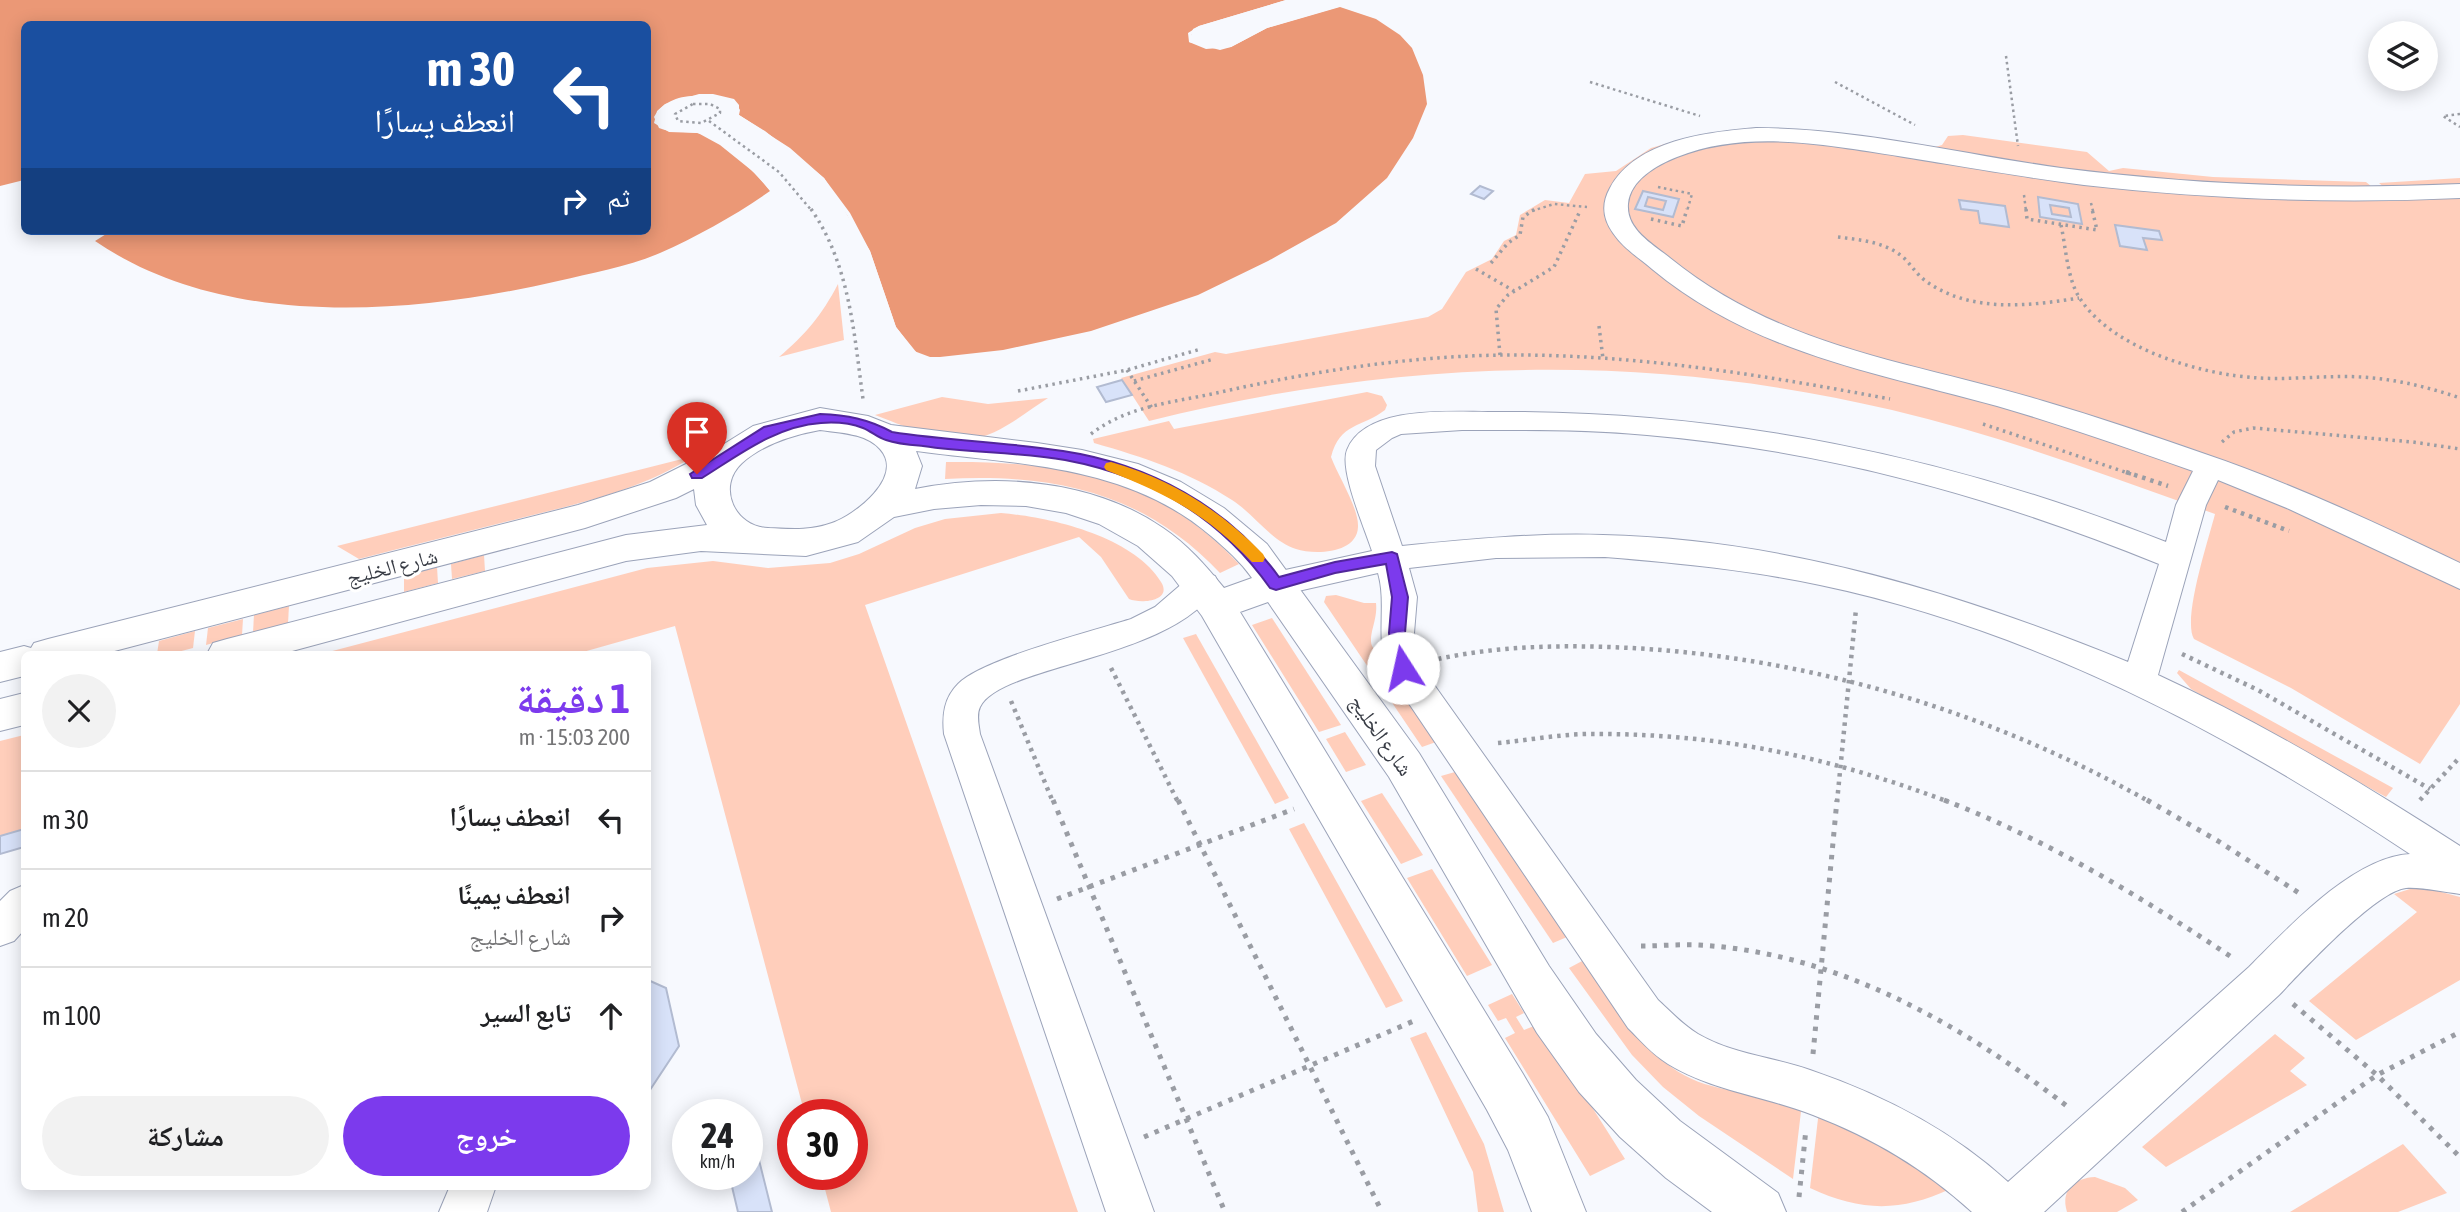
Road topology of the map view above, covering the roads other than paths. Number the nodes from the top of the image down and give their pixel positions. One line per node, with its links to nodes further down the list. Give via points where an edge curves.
1 (2460, 191): 4 (street, via 2350,195 2230,191 2085,178 1783,134 1682,147 1626,180 1616,212 1626,234 1695,291 1737,316 1800,342 2047,412)
2 (878, 431): 3 (main road, via 845,419 793,422 746,442); 5 (main road, via 901,455 904,476); 10 (main road, شارع الخليج, via 957,446 1063,455 1136,475 1169,489 1229,529)
3 (728, 457): 6 (main road, via 717,472 713,504 733,530); 12 (main road, شارع الخليج, via 663,490 598,512)
4 (2210, 467): 8 (street, via 2191,505); 9 (street, via 2358,528)
5 (887, 506): 6 (main road, via 849,532 825,540 799,544); 11 (main road, via 965,492 1003,492 1077,503 1142,530 1170,550)
6 (751, 539): 13 (main road, شارع الخليج, via 701,538 626,548)
7 (1392, 558): 8 (street, via 1360,466 1364,442 1390,428 1517,419 1693,429 1824,449 2029,502); 10 (street); 16 (street, via 1464,548 1619,545 1779,563 1952,607); 28 (street, via 1400,597 1397,633 1403,668 1643,1014 1667,1038 1716,1063 1809,1092 1893,1128 1929,1148)
8 (2177, 559): 16 (street)
9 (2460, 577)
10 (1276, 584): 11 (main road); 27 (main road, شارع الخليج, via 1404,765 1578,1051 1654,1135 1701,1174)
11 (1209, 595): 25 (street, via 1186,601 1143,628 980,684 965,699 958,716); 26 (main road, via 1530,1136)
12 (60, 651)
13 (238, 651)
14 (21, 662): 15 (main road)
15 (0, 667)
16 (2139, 681): 19 (street, via 2226,724)
17 (21, 710): 18 (main road)
18 (0, 715)
19 (2460, 867)
20 (2460, 877): 28 (street, via 2407,871 2384,876 2297,947)
21 (21, 906): 22 (street)
22 (0, 928)
23 (471, 1190): 24 (street)
24 (463, 1212)
25 (1130, 1212)
26 (1559, 1212)
27 (1759, 1212)
28 (2008, 1212)

